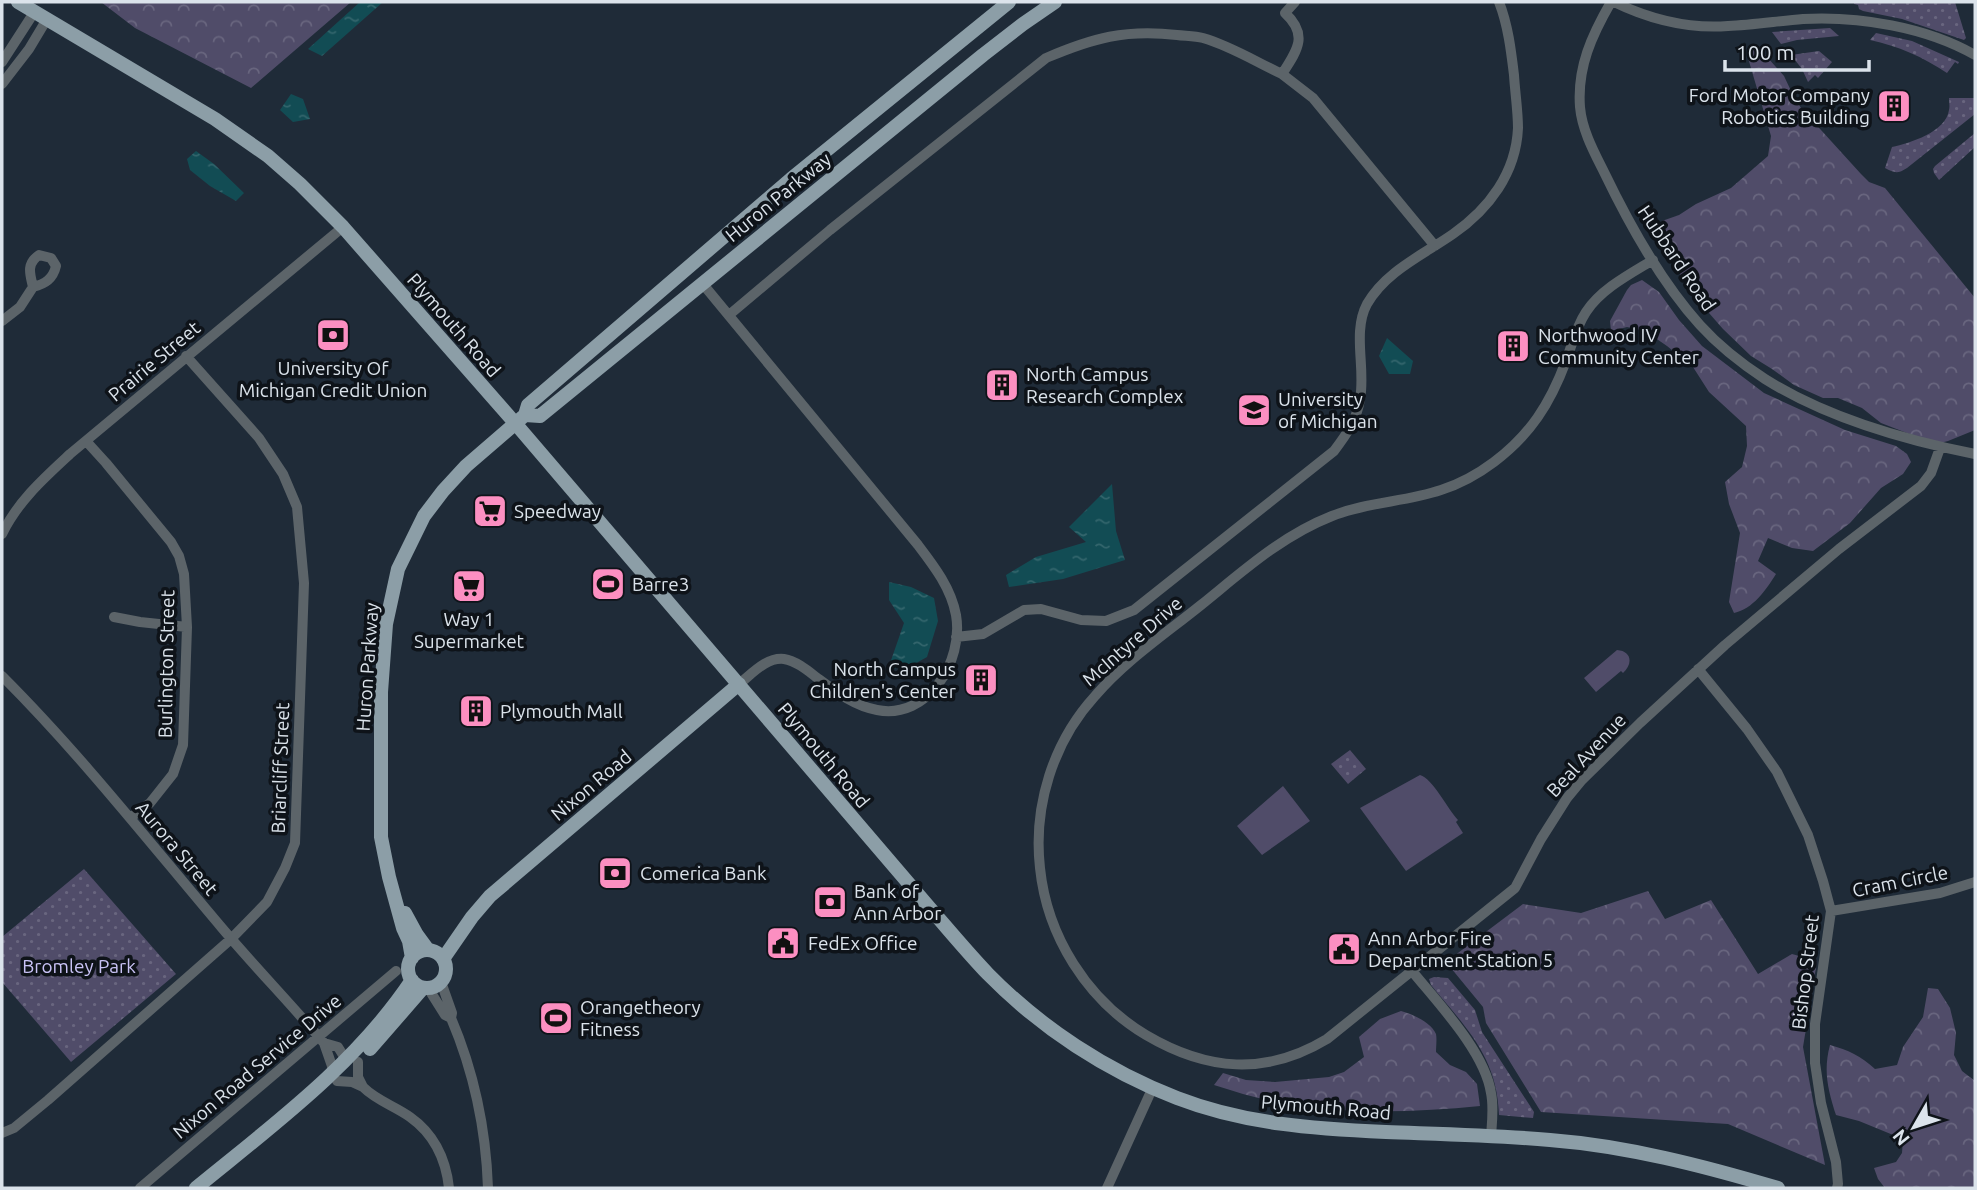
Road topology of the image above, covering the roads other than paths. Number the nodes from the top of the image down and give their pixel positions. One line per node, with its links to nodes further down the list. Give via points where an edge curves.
1 (18, 2): 7 (main road, Plymouth Road)
2 (1009, 2): 12 (main road, Huron Parkway)
3 (1055, 2): 13 (main road, Huron Parkway)
4 (1295, 2): 10 (street, via 1285,13 1299,34 1297,50)
5 (1499, 2): 15 (street, via 1506,20 1516,99 1513,161 1480,213)
6 (1612, 2): 8 (street, via 1659,20 1705,26 1805,19 1879,24 1923,34); 17 (street, Hubbard Road, via 1586,51 1580,109 1598,160)
7 (41, 15): 9 (street); 11 (street, via 29,49); 14 (main road, Plymouth Road, via 268,156)
8 (1975, 55)
9 (2, 62)
10 (1282, 74): 15 (street, via 1313,98); 20 (street, via 1202,37 1149,31 1078,44 1046,58)
11 (2, 84)
12 (887, 101): 13 (main road); 16 (main road, Huron Parkway)
13 (903, 120): 18 (main road, Huron Parkway)
14 (343, 227): 22 (street, Prairie Street); 23 (main road, Plymouth Road)
15 (1435, 246): 30 (street, via 1395,272 1366,307 1360,329 1360,399 1352,427 1334,451 1134,610 1106,621 1024,610 983,634)
16 (699, 257): 18 (main road); 23 (main road, Huron Parkway, via 528,405)
17 (1653, 260): 25 (street, Hubbard Road, via 1702,326 1759,375 1846,417); 42 (street, McIntyre Drive, via 1604,293 1587,311 1550,400 1509,450 1458,484 1335,515 1277,545 1097,693 1070,729 1049,775 1038,830 1049,915 1069,958 1101,999 1157,1042 1218,1063 1283,1060 1327,1039)
18 (702, 284): 20 (street); 23 (main road, Huron Parkway, via 540,416)
19 (33, 287): 21 (street, via 20,307)
20 (729, 315): 30 (street, via 942,577 956,615)
21 (2, 321)
22 (186, 356): 24 (street, Prairie Street); 38 (street, Briarcliff Street, via 259,438 283,474 297,507 304,583 295,843 267,902)
23 (520, 419): 33 (main road, Plymouth Road); 36 (main road, Huron Parkway, via 443,491 424,516 398,569 386,624 381,692 381,837)
24 (86, 441): 27 (street, Prairie Street, via 37,484); 29 (street, Burlington Street, via 179,556)
25 (1940, 448): 26 (street, Hubbard Road); 31 (street, Beal Avenue, via 1921,486)
26 (1975, 454)
27 (2, 534)
28 (114, 617): 29 (street)
29 (187, 627): 34 (street, Burlington Street, via 183,745 173,774 150,803)
30 (956, 637): 33 (street, via 943,680 925,698 902,710 859,706 785,659 769,660)
31 (1698, 669): 37 (street, Bishop Street, via 1777,772 1808,835); 42 (street, Beal Avenue, via 1581,781 1555,816 1515,888)
32 (2, 676): 34 (street, Aurora Street)
33 (739, 684): 39 (main road, Nixon Road, via 490,896); 48 (main road, Plymouth Road, via 988,974 1051,1029 1108,1066)
34 (130, 818): 38 (street, Aurora Street)
35 (1975, 882): 37 (street, Cram Circle, via 1940,893)
36 (392, 886): 39 (main road, Huron Parkway, via 417,935); 40 (main road, Huron Parkway)
37 (1831, 911): 58 (street, Bishop Street, via 1814,1043)
38 (231, 939): 44 (street, Aurora Street); 49 (street, Briarcliff Street, via 48,1100)
39 (435, 954): 40 (main road); 43 (main road, via 446,971)
40 (412, 958): 43 (main road, Huron Parkway, via 408,969)
41 (396, 971): 44 (street, Nixon Road Service Drive)
42 (1412, 971): 50 (street, via 1485,1070 1491,1093)
43 (426, 985): 45 (main road); 55 (street, via 451,1018 477,1100)
44 (322, 1040): 45 (street, Aurora Street); 46 (street, Aurora Street); 51 (street, Nixon Road Service Drive)
45 (352, 1061): 46 (main road); 47 (street)
46 (332, 1080): 47 (street); 52 (main road); 53 (main road)
47 (363, 1087): 54 (street, via 425,1130 439,1149)
48 (1153, 1087): 50 (main road, Plymouth Road, via 1261,1122 1317,1129); 56 (street)
49 (2, 1133)
50 (1492, 1136): 57 (main road, Plymouth Road, via 1590,1144)
51 (140, 1188)
52 (196, 1188)
53 (211, 1188)
54 (449, 1188)
55 (488, 1188)
56 (1107, 1188)
57 (1778, 1188)
58 (1837, 1188)

